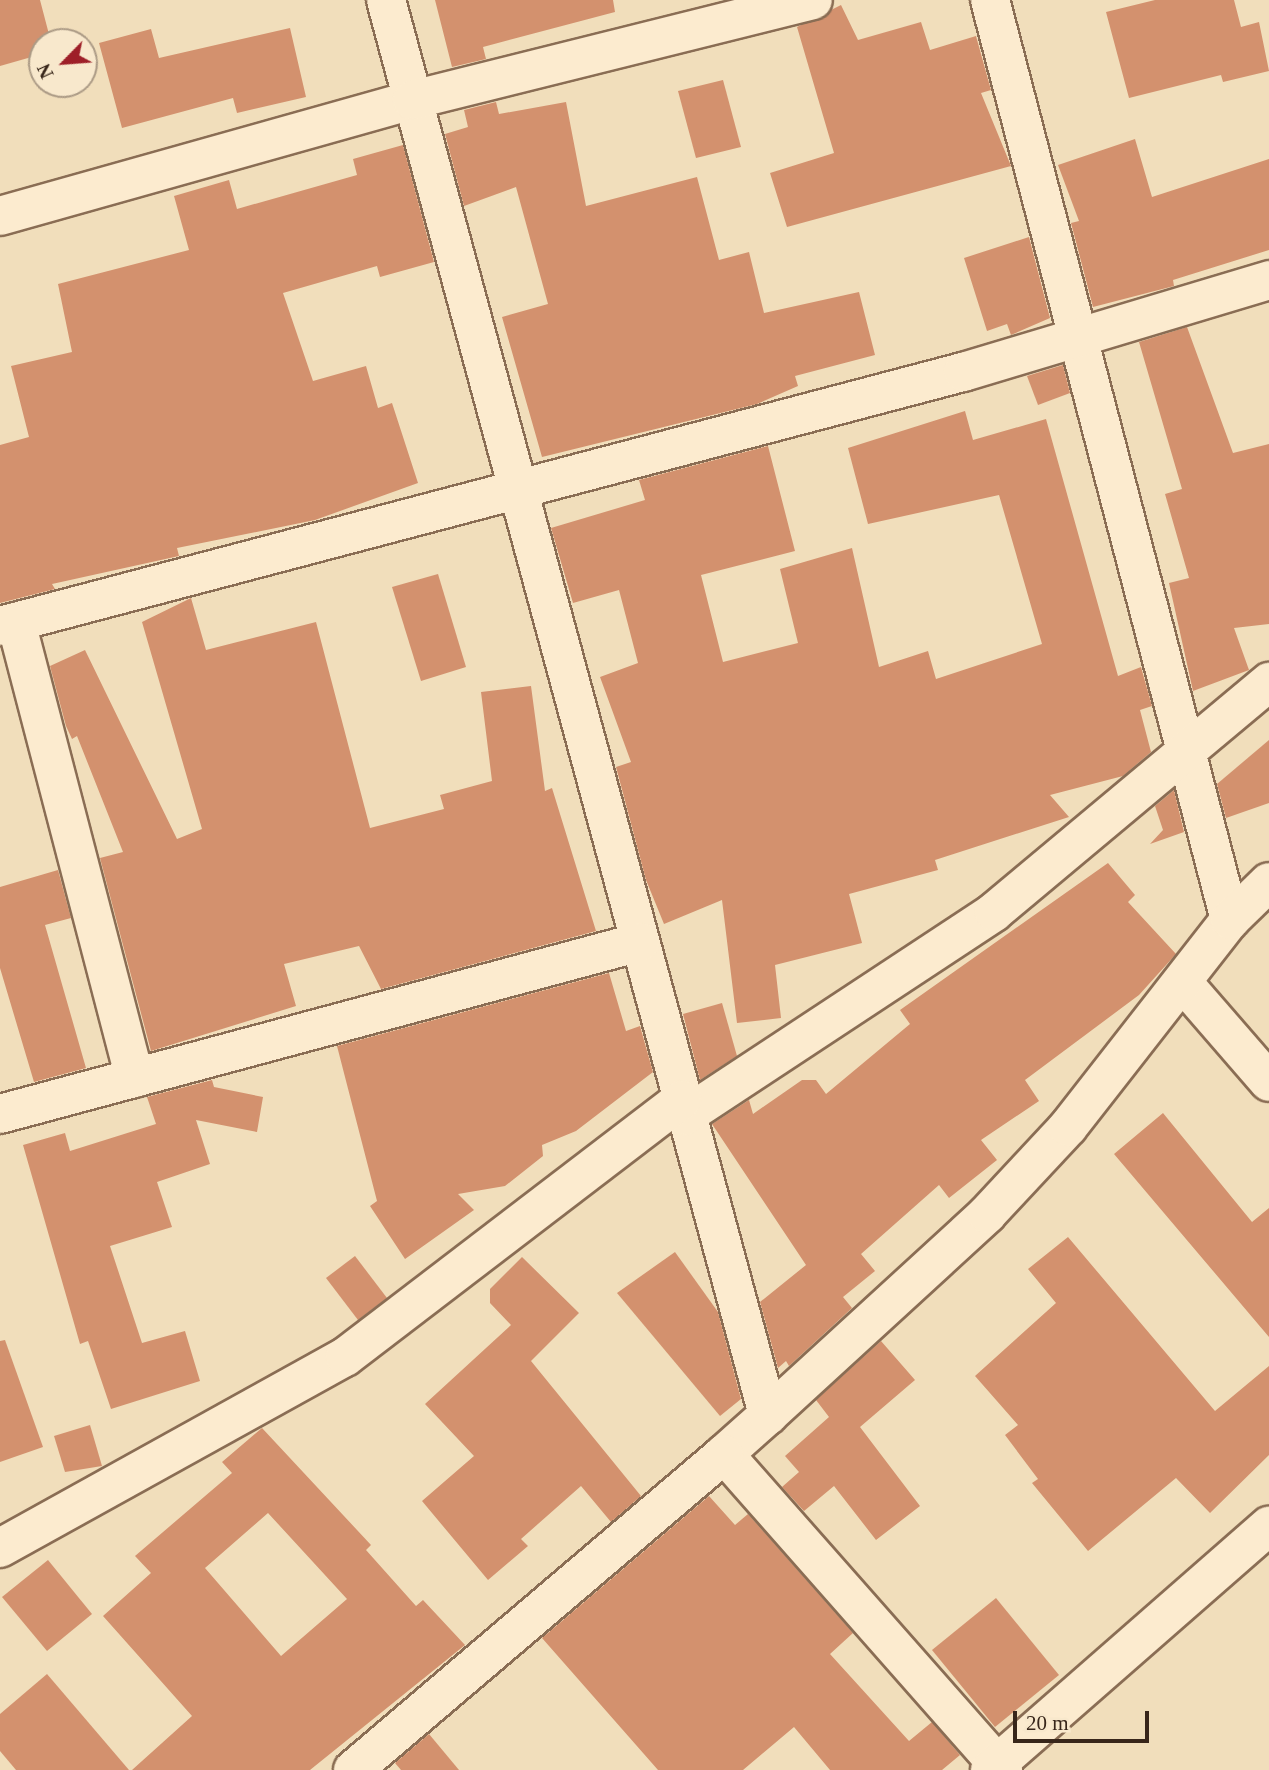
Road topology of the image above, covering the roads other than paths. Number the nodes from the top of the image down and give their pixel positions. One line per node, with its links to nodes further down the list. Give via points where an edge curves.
1 (386, 0): 4 (street)
2 (813, 0): 4 (street)
3 (990, 0): 7 (street)
4 (412, 100): 5 (street); 8 (street)
5 (0, 216)
6 (1269, 280): 7 (street)
7 (1078, 337): 8 (street); 11 (street)
8 (516, 486): 9 (street); 14 (street)
9 (8, 624): 16 (street)
10 (1269, 682): 11 (street)
11 (1187, 748): 13 (street); 18 (street, via 994,912)
12 (1269, 882): 13 (street)
13 (1230, 920): 15 (street)
14 (640, 942): 16 (street); 18 (street)
15 (1185, 985): 17 (street); 20 (street, via 987,1214)
16 (135, 1079): 19 (street)
17 (1269, 1082)
18 (684, 1107): 20 (street); 23 (street, via 345,1357)
19 (0, 1114)
20 (768, 1415): 21 (street)
21 (724, 1454): 24 (street); 25 (street)
22 (1269, 1526): 24 (street)
23 (0, 1548)
24 (997, 1768)
25 (353, 1770)

